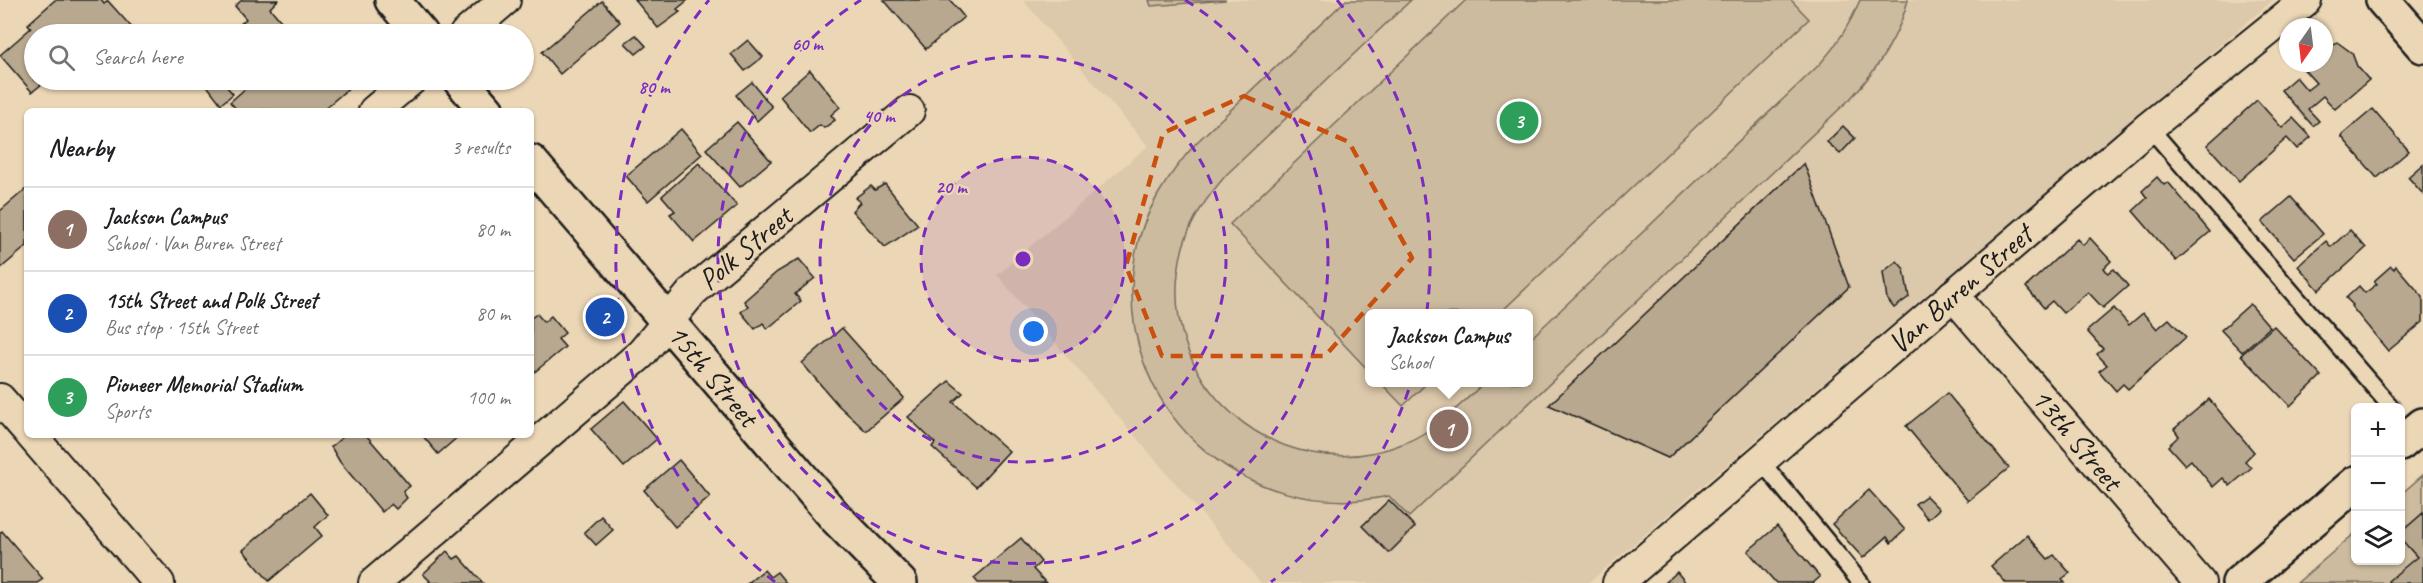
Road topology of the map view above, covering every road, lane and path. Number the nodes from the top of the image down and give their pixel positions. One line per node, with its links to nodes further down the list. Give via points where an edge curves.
1 (392, 0): 5 (street)
2 (505, 0): 6 (street)
3 (2306, 0): 13 (street, Van Buren Street)
4 (2383, 0): 7 (street)
5 (412, 24)
6 (477, 24)
7 (2423, 46)
8 (399, 90): 10 (street)
9 (469, 90): 11 (street)
10 (378, 108)
11 (484, 108)
12 (909, 111): 16 (street, Polk Street, via 693,291)
13 (2149, 127): 15 (street, Van Buren Street); 17 (lane)
14 (534, 165): 16 (street, 15th Street)
15 (1953, 295): 19 (street, Van Buren Street); 26 (street, 13th Street)
16 (668, 321): 22 (street, Polk Street, via 641,354); 23 (street, 15th Street, via 837,519)
17 (2388, 403)
18 (34, 438): 21 (street)
19 (1760, 460): 24 (street, Van Buren Street); 25 (lane)
20 (2351, 486): 27 (street)
21 (159, 583)
22 (374, 583)
23 (900, 583)
24 (1618, 583)
25 (1861, 583)
26 (2200, 583)
27 (2239, 583)

